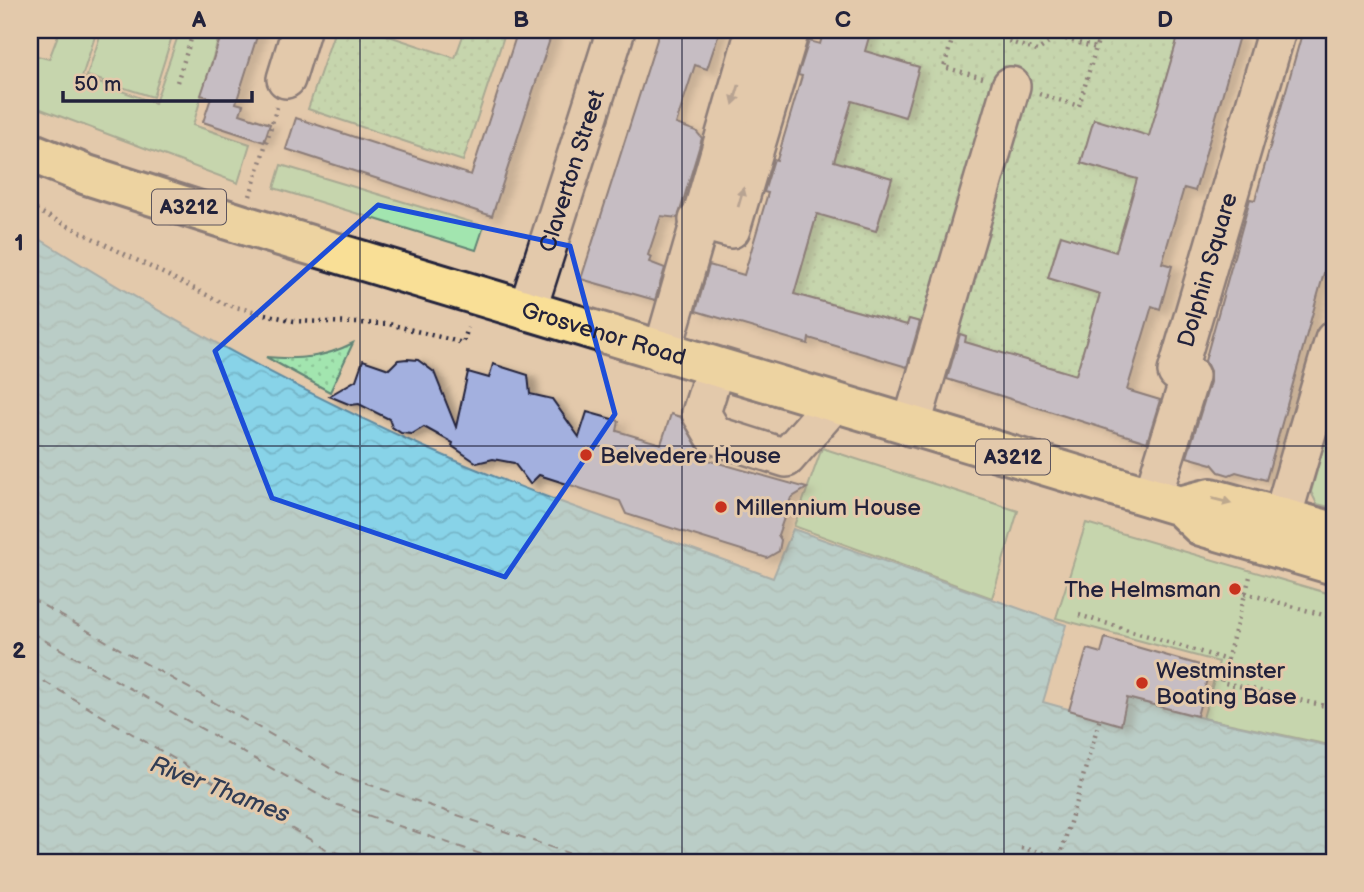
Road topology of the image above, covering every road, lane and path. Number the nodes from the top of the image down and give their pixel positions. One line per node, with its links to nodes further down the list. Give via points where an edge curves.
1 (194, 30): 11 (path)
2 (302, 30): 10 (street)
3 (616, 30): 17 (street, Claverton Street)
4 (755, 30): 16 (street, one-way to 16)
5 (790, 30): 16 (street, one-way to 5, via 731,229)
6 (1000, 30): 8 (path, via 1008,41 1037,51 1050,42)
7 (1277, 30): 24 (street, Dolphin Square, via 1177,372 1190,376)
8 (1053, 32): 9 (path)
9 (1096, 48)
10 (286, 79): 14 (path)
11 (177, 82)
12 (1011, 86): 23 (street)
13 (30, 152): 17 (highway, Grosvenor Road / A3212, via 180,205)
14 (248, 199)
15 (30, 207): 18 (path, via 227,305 295,321 389,324 463,343)
16 (698, 220): 20 (street)
17 (527, 311): 20 (highway, Grosvenor Road / A3212)
18 (468, 328)
19 (1334, 340): 25 (street)
20 (662, 353): 21 (highway, Grosvenor Road / A3212)
21 (715, 369): 22 (highway, Grosvenor Road / A3212); 22 (street, via 701,413 714,435 786,458)
22 (833, 404): 23 (highway, Grosvenor Road / A3212)
23 (911, 427): 24 (highway, Grosvenor Road / A3212)
24 (1166, 502): 25 (highway, Grosvenor Road / A3212, via 1201,526)
25 (1272, 531): 26 (highway, Grosvenor Road / A3212); 27 (highway, Grosvenor Road / A3212); 28 (path)
26 (1334, 532)
27 (1334, 565)
28 (1245, 593): 30 (path); 31 (path)
29 (1079, 615): 31 (path)
30 (1334, 618)
31 (1227, 660): 32 (path, via 1221,682)
32 (1334, 708)
33 (1100, 718): 35 (path)
34 (1021, 848): 35 (path)
35 (1060, 857): 36 (path)
36 (1083, 862)

